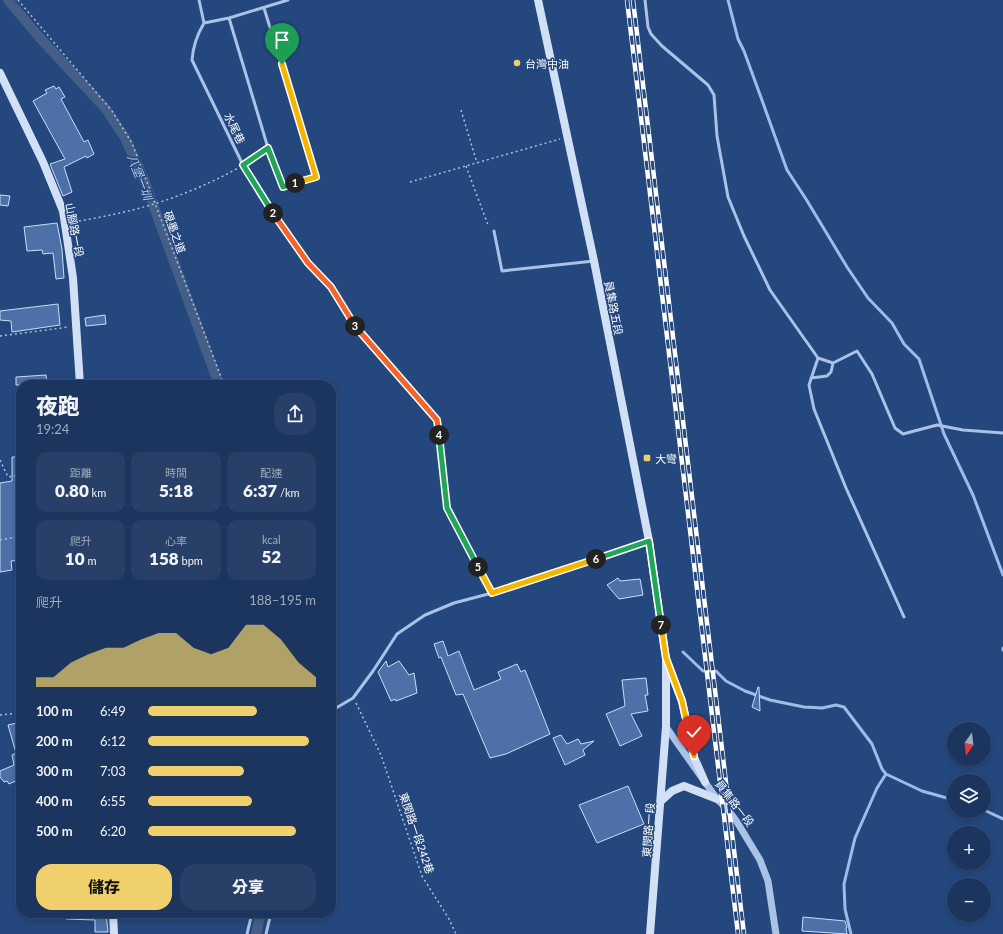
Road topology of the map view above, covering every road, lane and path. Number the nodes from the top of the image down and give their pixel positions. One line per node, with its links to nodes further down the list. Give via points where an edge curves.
1 (18, 0): 19 (path, 硯墨之道, via 112,111 132,143)
2 (199, 0): 8 (lane)
3 (288, 0): 6 (lane)
4 (538, 0): 11 (main road, 員集路五段)
5 (645, 0): 26 (lane, via 651,34 708,85 714,95 717,136 728,197 770,290)
6 (264, 8): 7 (lane); 16 (lane)
7 (229, 18): 8 (lane); 12 (lane)
8 (204, 23): 14 (lane, 水尾巷, via 193,48 192,60)
9 (0, 73): 20 (main road, 山腳路一段, via 43,162 63,211)
10 (461, 110): 13 (path)
11 (567, 137): 13 (path); 23 (main road, 員集路五段)
12 (268, 148): 14 (lane); 18 (lane)
13 (477, 163): 15 (path)
14 (243, 165): 19 (path, via 223,177); 37 (path, via 287,235 308,263 331,287 357,330 437,420 447,508)
15 (466, 166): 17 (path); 21 (path)
16 (316, 177): 18 (path)
17 (410, 182)
18 (283, 187)
19 (156, 203): 20 (path, via 139,209); 30 (path, 硯墨之道)
20 (65, 224): 24 (main road, 山腳路一段)
21 (488, 225)
22 (494, 231): 23 (lane, via 502,271)
23 (594, 261): 36 (main road, 員集路五段)
24 (77, 327): 25 (path); 29 (main road, 山腳路一段)
25 (0, 336)
26 (818, 358): 27 (lane); 28 (lane)
27 (833, 363): 28 (lane, via 827,376); 31 (lane, via 857,351 872,374 899,433 937,425)
28 (811, 378): 38 (lane, via 809,385 814,409 846,488)
29 (80, 380)
30 (222, 380)
31 (1003, 433)
32 (0, 460): 33 (path, via 8,477)
33 (16, 476)
34 (16, 537): 35 (path)
35 (0, 540)
36 (649, 541): 37 (lane); 39 (main road, 員集路五段)
37 (492, 593): 40 (lane, via 454,603 425,615 397,634)
38 (904, 617)
39 (666, 658): 44 (main road); 45 (main road, via 682,701 694,756)
40 (353, 698): 41 (lane); 54 (path, 東閔路一段242巷, via 381,755 422,876)
41 (336, 708)
42 (16, 713): 43 (path)
43 (0, 715)
44 (666, 727): 45 (street, 員集路一段); 47 (main road, 東閔路一段)
45 (705, 782): 46 (street, 員集路一段)
46 (717, 799): 47 (main road, via 684,786 672,791); 56 (street, 員集路一段, via 737,822 760,860 768,881)
47 (661, 801): 55 (main road, 東閔路一段)
48 (113, 918): 51 (main road)
49 (251, 918): 52 (lane)
50 (270, 918): 53 (lane)
51 (114, 934)
52 (247, 934)
53 (266, 934)
54 (456, 934)
55 (650, 934)
56 (776, 934)

